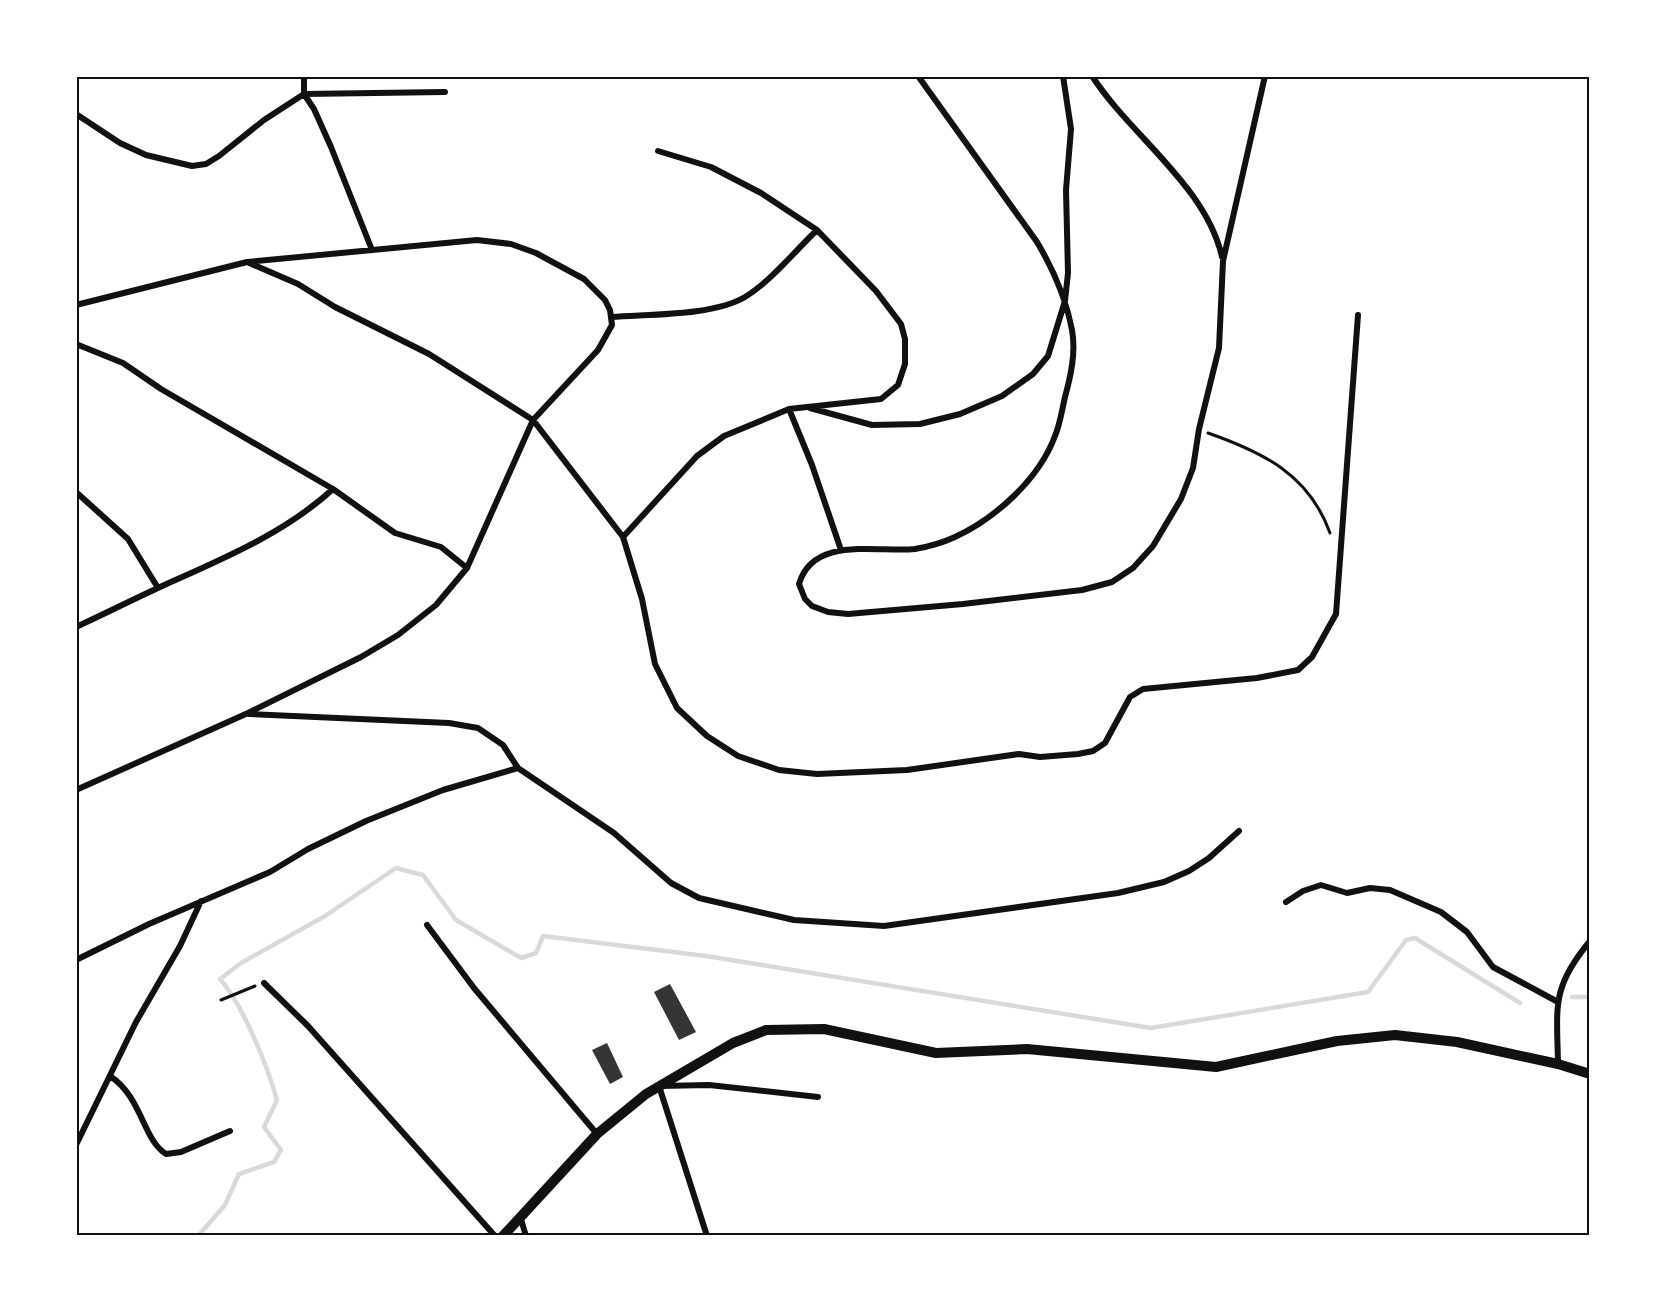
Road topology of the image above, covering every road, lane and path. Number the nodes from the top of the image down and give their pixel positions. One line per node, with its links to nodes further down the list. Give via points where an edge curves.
1 (304, 76): 7 (street)
2 (918, 76): 14 (street, via 1037,242)
3 (1063, 76): 14 (street, via 1071,129)
4 (1092, 76): 12 (street, via 1194,198 1213,226)
5 (1265, 76): 12 (street)
6 (445, 92): 7 (street)
7 (304, 94): 8 (street, via 219,156 192,166 146,155); 11 (street, via 331,147)
8 (76, 114)
9 (658, 151): 10 (street, via 711,167)
10 (817, 230): 17 (street, via 745,297 715,307); 19 (street, via 902,324 905,364 898,385 881,399)
11 (372, 250): 13 (street); 17 (street, via 477,240 511,244 584,279 605,300)
12 (1223, 261): 22 (street, via 1219,348)
13 (247, 262): 15 (street); 21 (street, via 298,284 429,354)
14 (1065, 302): 19 (street, via 1048,356 1033,374 1002,396 960,414 920,424 872,425); 26 (street, via 1074,354 1070,379 1055,437 1021,489 954,538 916,549)
15 (76, 305)
16 (1358, 315): 27 (street)
17 (612, 317): 21 (street, via 612,325 598,350)
18 (76, 344): 23 (street, via 123,363)
19 (804, 407): 20 (street)
20 (789, 409): 25 (street, via 724,436 697,456); 26 (street)
21 (533, 420): 25 (street); 28 (street)
22 (1198, 429): 26 (street, via 1193,468 1181,499 1153,546 1133,568 1112,582 1082,590 963,604 828,612 812,606 799,584 818,559); 27 (path, via 1275,461 1305,491 1326,521)
23 (333, 489): 28 (street, via 395,533 441,547); 29 (street, via 311,509 271,533)
24 (76, 492): 29 (street, via 128,539)
25 (623, 537): 27 (street, via 642,599 655,664 677,708 707,736 738,756 779,770 817,774 907,770 1019,754 1040,757 1093,751 1105,743 1130,697 1143,689 1298,670 1312,657 1336,614)
26 (841, 550)
27 (1339, 557)
28 (467, 568): 31 (street, via 436,605 398,636)
29 (158, 588): 30 (street)
30 (76, 627)
31 (248, 714): 32 (street, via 449,723 478,728 503,745); 33 (street)
32 (518, 768): 34 (street, via 614,833 670,883 699,898 794,920 884,926 1118,892 1164,882 1190,871); 35 (street, via 443,790 366,820 270,872)
33 (76, 789)
34 (1239, 831)
35 (201, 901): 39 (street); 46 (street)
36 (1286, 902): 43 (street, via 1321,885 1347,893 1370,888 1390,890 1441,912 1467,932 1493,967)
37 (427, 925): 50 (street, via 474,988)
38 (1590, 940): 43 (street, via 1565,976)
39 (76, 960)
40 (264, 983): 53 (street, via 308,1026)
41 (246, 989): 42 (path)
42 (221, 1000)
43 (1558, 1002): 44 (street)
44 (1558, 1064): 45 (street); 47 (street, via 1456,1042 1395,1035 1337,1041 1216,1067 1027,1049 936,1053 824,1029 798,1029 766,1030 733,1042)
45 (1590, 1074)
46 (110, 1076): 49 (street, via 132,1096 156,1144 166,1154 181,1152); 51 (street)
47 (658, 1086): 48 (street, via 709,1085); 50 (street); 56 (street)
48 (818, 1097)
49 (230, 1131)
50 (597, 1134): 52 (street)
51 (76, 1145)
52 (519, 1215): 54 (street); 55 (street)
53 (495, 1236)
54 (503, 1236)
55 (526, 1236)
56 (707, 1236)

